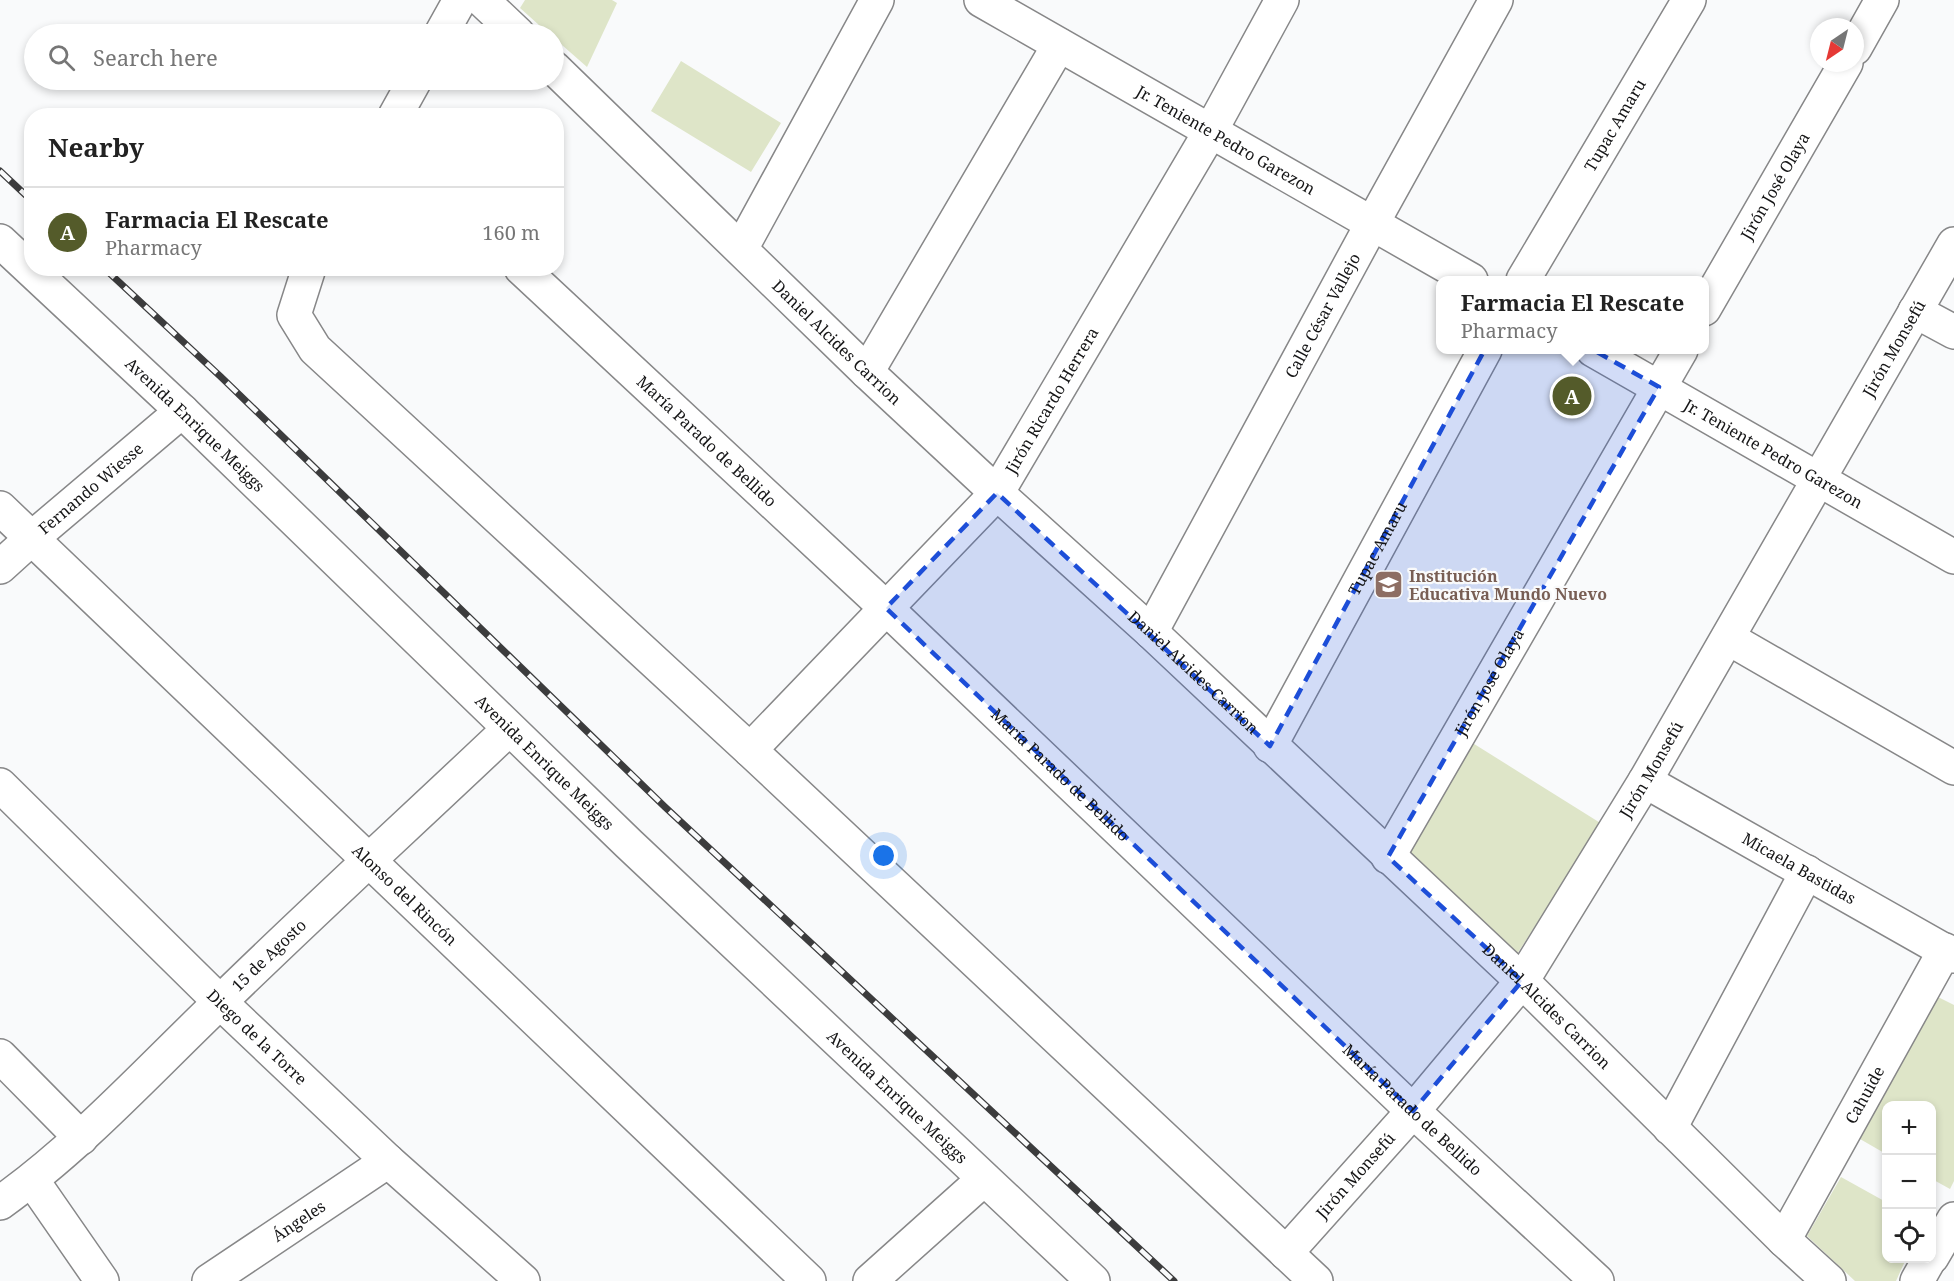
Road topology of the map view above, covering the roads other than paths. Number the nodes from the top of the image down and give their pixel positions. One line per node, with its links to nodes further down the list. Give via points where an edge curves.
1 (460, 0): 9 (street)
2 (482, 0): 10 (street)
3 (878, 0): 21 (street)
4 (981, 0): 12 (street, Jr. Teniente Pedro Garezon)
5 (1282, 0): 17 (street, Jirón Ricardo Herrera)
6 (1496, 0): 18 (street, Calle César Vallejo)
7 (1689, 0): 27 (street, Tupac Amaru)
8 (1882, 0): 11 (street)
9 (447, 24)
10 (507, 24)
11 (1864, 32)
12 (1059, 45): 17 (street, Jr. Teniente Pedro Garezon); 34 (street)
13 (1841, 72): 28 (street, Jirón José Olaya)
14 (564, 78): 21 (street, Daniel Alcides Carrion)
15 (409, 90): 16 (street)
16 (399, 108)
17 (1210, 132): 18 (street, Jr. Teniente Pedro Garezon); 38 (street, Jirón Ricardo Herrera)
18 (1372, 224): 26 (street, Jr. Teniente Pedro Garezon); 44 (street, Calle César Vallejo)
19 (0, 241): 22 (street, Avenida Enrique Meiggs)
20 (1954, 244): 29 (street, Jirón Monsefú)
21 (741, 249): 34 (street, Daniel Alcides Carrion)
22 (24, 263)
23 (37, 276): 36 (street, Avenida Enrique Meiggs)
24 (306, 276): 48 (street, via 294,315 315,348)
25 (530, 276): 43 (street, María Parado de Bellido)
26 (1464, 276)
27 (1525, 276)
28 (1709, 300)
29 (1915, 311): 30 (street); 37 (street, Jirón Monsefú)
30 (1954, 332)
31 (1483, 354): 47 (street, Tupac Amaru)
32 (1600, 354): 35 (street, Jr. Teniente Pedro Garezon)
33 (1679, 354): 35 (street, Jirón José Olaya)
34 (867, 372): 38 (street, Daniel Alcides Carrion)
35 (1659, 387): 37 (street, Jr. Teniente Pedro Garezon); 52 (street, Jirón José Olaya)
36 (182, 411): 40 (street, Fernando Wiesse); 46 (street, Avenida Enrique Meiggs)
37 (1818, 480): 41 (street, Jr. Teniente Pedro Garezon); 45 (street, Jirón Monsefú)
38 (997, 493): 43 (street, Jirón Ricardo Herrera); 44 (street, Daniel Alcides Carrion)
39 (0, 508): 40 (street, Alonso del Rincón)
40 (32, 538): 42 (street, Fernando Wiesse); 53 (street, Alonso del Rincón)
41 (1954, 557)
42 (0, 567)
43 (886, 608): 48 (street, Jirón Ricardo Herrera); 59 (street, María Parado de Bellido)
44 (1151, 632): 47 (street, Daniel Alcides Carrion)
45 (1728, 638): 49 (street); 50 (street, Jirón Monsefú)
46 (509, 729): 53 (street, 15 de Agosto); 63 (street, Avenida Enrique Meiggs)
47 (1270, 746): 52 (street, Daniel Alcides Carrion)
48 (750, 750): 69 (street)
49 (1954, 768)
50 (1645, 781): 54 (street, Micaela Bastidas); 56 (street, Jirón Monsefú)
51 (0, 785): 57 (street, Diego de la Torre)
52 (1388, 857): 56 (street, Daniel Alcides Carrion)
53 (369, 862): 57 (street, 15 de Agosto); 74 (street, Alonso del Rincón)
54 (1807, 872): 55 (street, Micaela Bastidas); 60 (street)
55 (1949, 953): 67 (street, Cahuide)
56 (1522, 981): 59 (street, Jirón Monsefú); 60 (street, Daniel Alcides Carrion)
57 (219, 1002): 61 (street, 15 de Agosto); 62 (street, Diego de la Torre)
58 (0, 1056): 61 (street)
59 (1413, 1111): 69 (street, Jirón Monsefú); 78 (street, María Parado de Bellido)
60 (1670, 1128): 67 (street, Daniel Alcides Carrion)
61 (81, 1138): 64 (street, 15 de Agosto)
62 (388, 1161): 72 (street, Ángeles); 73 (street, Diego de la Torre)
63 (984, 1179): 75 (street); 76 (street, Avenida Enrique Meiggs)
64 (32, 1180): 65 (street, 15 de Agosto); 71 (street)
65 (0, 1203)
66 (1954, 1220): 68 (street)
67 (1784, 1240): 79 (street, Daniel Alcides Carrion)
68 (1936, 1250)
69 (1286, 1253): 77 (street)
70 (1928, 1263): 80 (street)
71 (102, 1281)
72 (209, 1281)
73 (523, 1281)
74 (809, 1281)
75 (870, 1281)
76 (1094, 1281)
77 (1316, 1281)
78 (1597, 1281)
79 (1829, 1281)
80 (1917, 1281)

